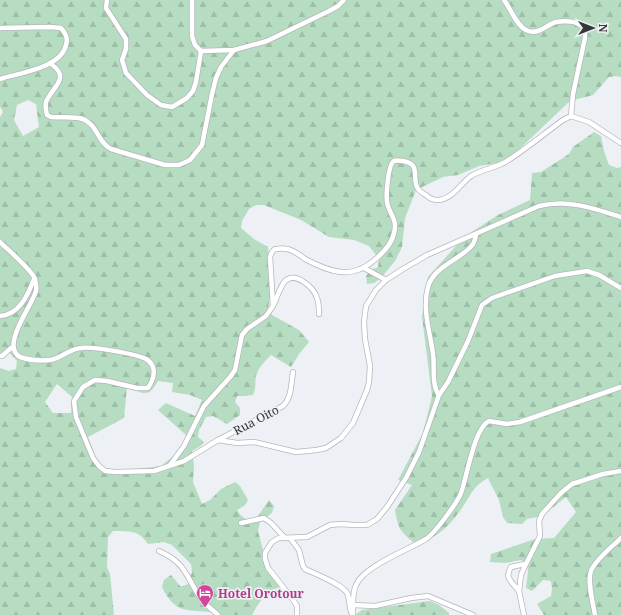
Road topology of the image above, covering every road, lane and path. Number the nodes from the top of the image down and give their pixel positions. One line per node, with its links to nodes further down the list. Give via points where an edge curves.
1 (106, 0): 7 (street, via 106,8 126,39 122,60 126,73 147,96 161,105 172,107 193,91)
2 (192, 0): 7 (street, via 192,36 195,46)
3 (344, 0): 6 (street, via 338,6 267,41)
4 (504, 0): 10 (street, via 520,26 527,31 541,30 561,21 578,23 585,29)
5 (0, 28): 8 (street, via 61,28 67,40 65,48 61,56)
6 (234, 50): 7 (street); 8 (street, via 216,78 202,145 190,160 179,165 165,165 111,149 84,119 48,115 46,103 61,75)
7 (202, 51)
8 (51, 64): 9 (street)
9 (0, 78)
10 (571, 116): 11 (street, via 588,122); 15 (street, via 507,161 472,176 452,194 435,200 421,192 417,186 416,173 412,165 396,160 391,164 387,187 387,202 394,216 395,233 382,253)
11 (621, 143)
12 (621, 217): 13 (street, via 590,206 550,204 539,206)
13 (476, 235): 17 (street, via 427,256); 26 (street, via 475,242 470,247 437,273 426,293 426,314 434,355 434,383)
14 (0, 242): 16 (street)
15 (364, 268): 17 (street); 19 (street, via 353,272 338,272 310,262 288,249 275,249 270,257)
16 (34, 278): 21 (street, via 22,304 10,314); 22 (street, via 36,292 16,325)
17 (386, 280): 27 (street, via 366,306 364,322 370,366 369,382 353,423 341,438 326,448 302,452 254,442)
18 (621, 288): 26 (street, via 587,271 555,276 485,302 448,382)
19 (273, 306): 20 (street, via 285,282 290,278 298,279 309,285 314,292 318,299); 28 (street, via 266,316 244,332 235,370 199,413 184,446)
20 (319, 314)
21 (0, 316)
22 (11, 348): 23 (street); 28 (street, Rua Oito, via 14,354 32,360 51,360 80,348 112,351 147,360 153,366 154,374 148,388 95,380 83,387 74,401 76,417 93,458 105,471 147,472)
23 (0, 356)
24 (293, 372): 27 (street, Rua Oito, via 290,396 283,406)
25 (621, 387): 36 (street, via 512,424 489,421 484,424 474,447 460,495 438,526 426,539 362,576 355,586)
26 (439, 395): 31 (street, via 406,478 377,519 367,525 341,524 330,526 307,537)
27 (218, 440): 28 (street, Rua Oito, via 190,458)
28 (170, 465)
29 (621, 471): 34 (street, via 585,479 572,484 561,493 541,516 540,532)
30 (241, 523): 31 (street, via 264,518)
31 (288, 538): 38 (street, via 279,538 272,542 265,553 265,559 268,568 294,601 298,610); 39 (street, via 298,550 305,569 341,586 346,591)
32 (621, 538): 42 (street, via 590,572)
33 (159, 551): 37 (street, via 180,564 200,598)
34 (525, 564): 35 (street); 35 (street, via 511,567 507,573)
35 (519, 591): 41 (street)
36 (354, 605): 39 (street); 40 (street, via 375,606 428,596)
37 (218, 615)
38 (297, 615)
39 (352, 615)
40 (473, 615)
41 (524, 615)
42 (595, 615)

